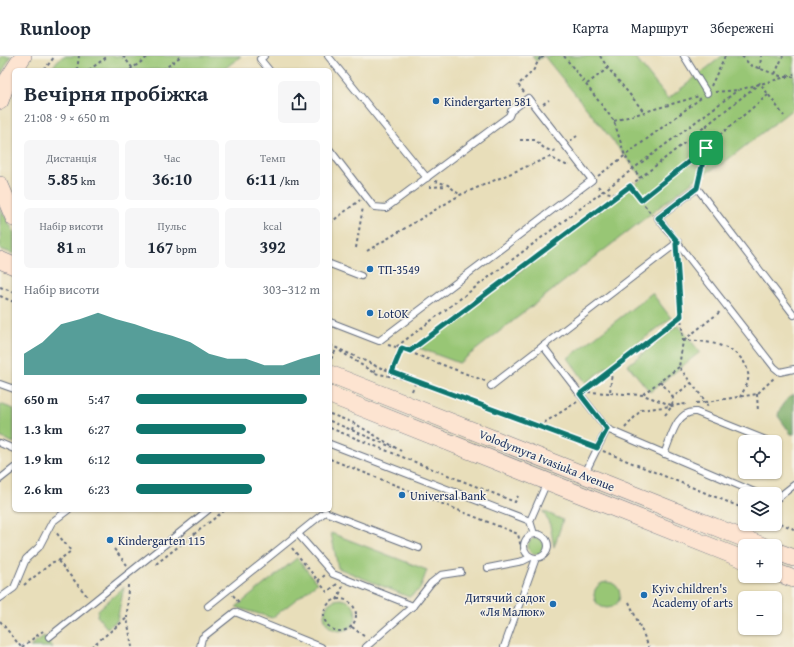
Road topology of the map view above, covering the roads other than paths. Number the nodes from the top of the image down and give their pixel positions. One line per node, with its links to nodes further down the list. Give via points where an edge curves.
1 (23, 56): 5 (main road)
2 (264, 56): 6 (lane, via 260,59)
3 (328, 56): 11 (lane)
4 (684, 56): 8 (lane)
5 (15, 68)
6 (267, 68)
7 (12, 73): 9 (main road)
8 (708, 93)
9 (0, 101)
10 (332, 153): 11 (lane, via 374,207 386,208)
11 (426, 178): 20 (lane, via 509,116 511,111 528,98 592,180 379,341)
12 (0, 185): 13 (main road)
13 (12, 213)
14 (677, 243): 19 (lane, via 658,218 697,188); 21 (lane); 23 (lane, via 774,367 780,372)
15 (0, 260): 16 (main road)
16 (12, 265)
17 (332, 265): 18 (lane)
18 (361, 276)
19 (794, 315)
20 (332, 323)
21 (543, 346): 25 (lane); 28 (lane)
22 (332, 368): 34 (main road, Volodymyra Ivasiuka Avenue)
23 (794, 369)
24 (0, 384): 26 (lane)
25 (491, 386)
26 (12, 388)
27 (332, 396): 38 (main road, Volodymyra Ivasiuka Avenue)
28 (607, 429): 33 (lane); 36 (lane)
29 (754, 435): 33 (lane, via 696,412 690,412 680,417)
30 (0, 443): 32 (lane)
31 (332, 445): 44 (lane)
32 (12, 448)
33 (664, 454): 40 (lane)
34 (556, 464): 36 (main road, Volodymyra Ivasiuka Avenue); 38 (main road)
35 (12, 470): 37 (lane)
36 (584, 474): 47 (main road, Volodymyra Ivasiuka Avenue)
37 (0, 479)
38 (548, 481): 44 (lane); 50 (main road, Volodymyra Ivasiuka Avenue)
39 (794, 485): 41 (lane)
40 (742, 487)
41 (782, 494)
42 (65, 512): 57 (lane, via 52,522 39,546 26,559 14,588)
43 (204, 512): 60 (lane)
44 (530, 521): 46 (lane)
45 (298, 534): 48 (lane, via 325,512); 58 (lane); 59 (lane, via 332,574)
46 (534, 534): 51 (lane, via 527,538 524,544 525,552); 51 (lane, via 541,535 548,545 546,552)
47 (746, 539)
48 (419, 548)
49 (782, 554): 52 (main road)
50 (738, 557)
51 (533, 558): 53 (lane); 64 (lane)
52 (794, 558)
53 (488, 568)
54 (461, 572): 59 (lane, via 441,576 431,583)
55 (782, 575): 56 (main road)
56 (794, 579)
57 (0, 598)
58 (208, 606)
59 (413, 606): 63 (lane)
60 (49, 637)
61 (200, 647): 62 (lane, via 202,638 235,612)
62 (321, 647)
63 (366, 647)
64 (504, 647)

